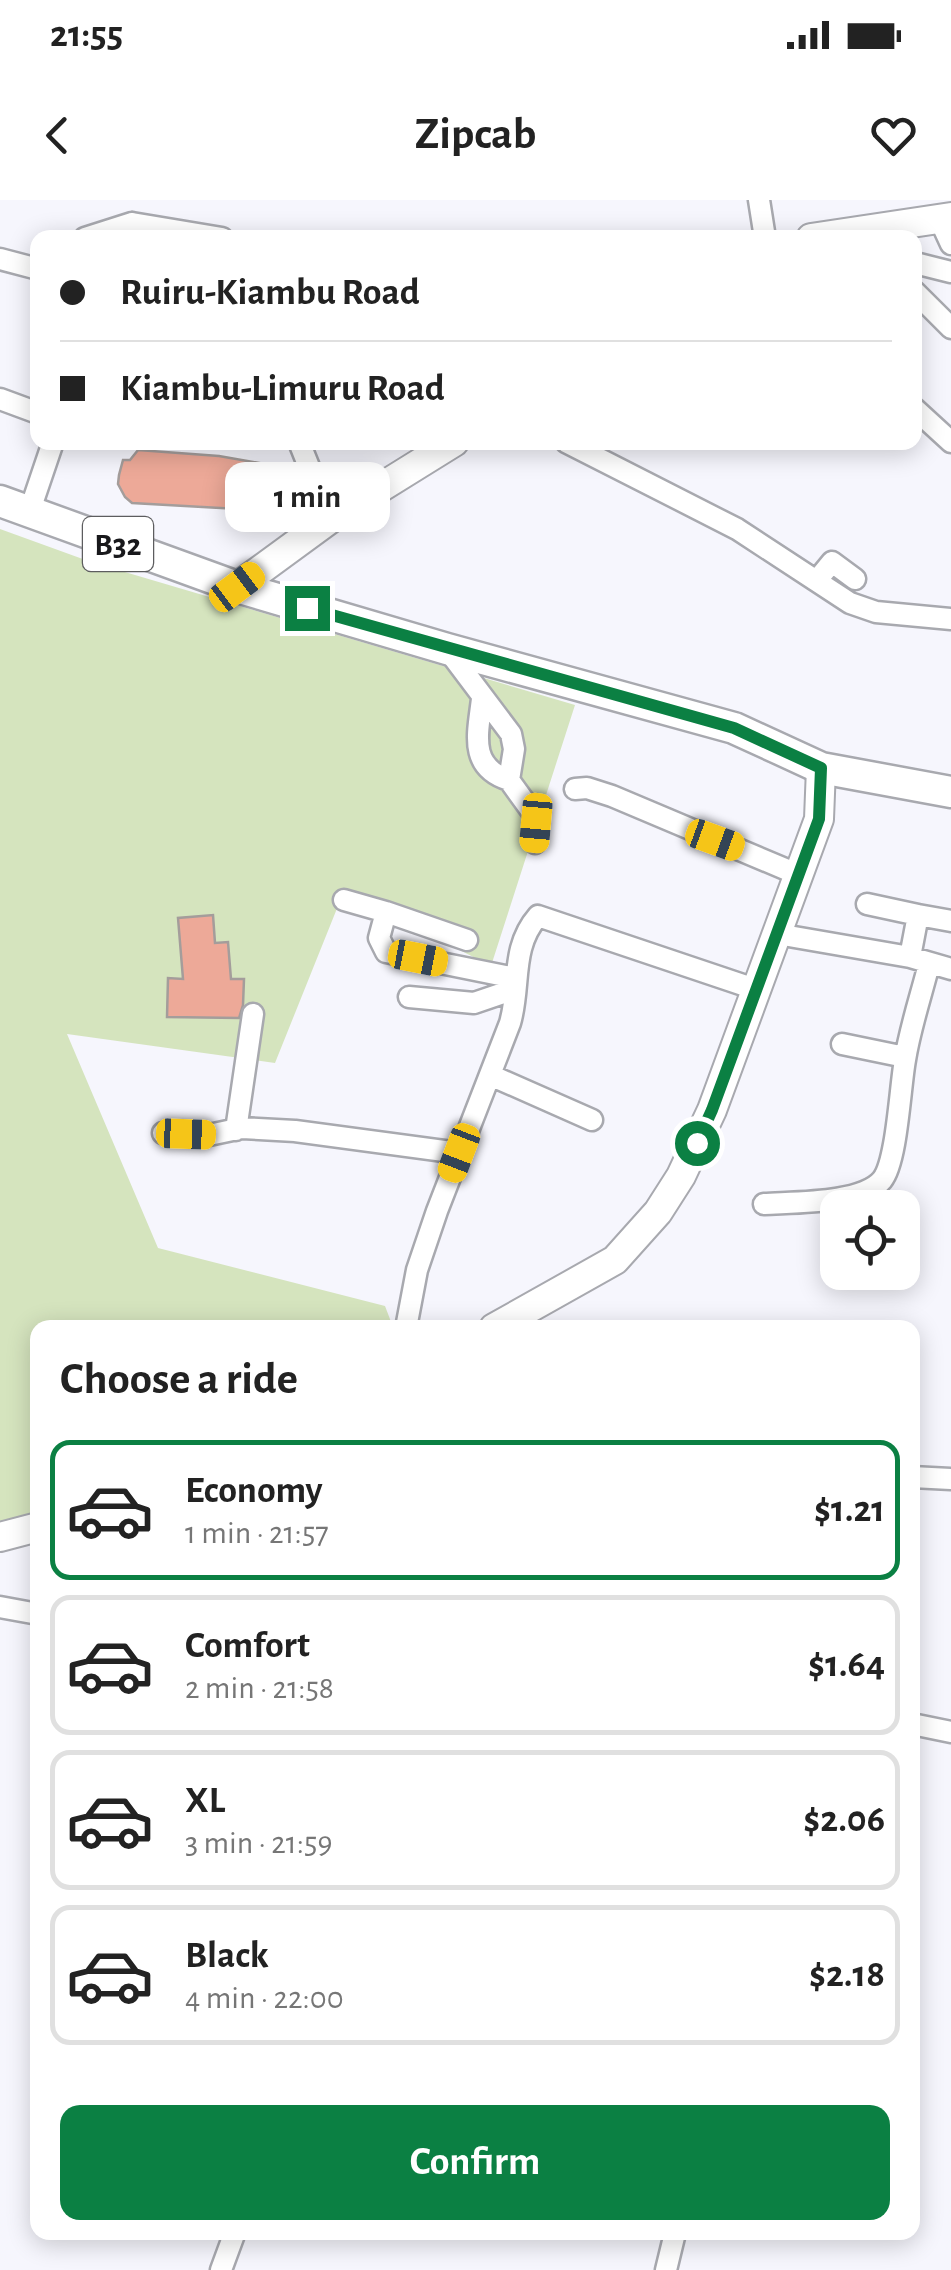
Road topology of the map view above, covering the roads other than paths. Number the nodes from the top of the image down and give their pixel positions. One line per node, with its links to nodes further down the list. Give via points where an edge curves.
1 (759, 200): 3 (street)
2 (947, 226): 4 (main road)
3 (764, 230)
4 (902, 230)
5 (30, 254): 6 (street)
6 (4, 261): 8 (street)
7 (922, 264): 9 (street)
8 (30, 267)
9 (951, 272)
10 (922, 299): 11 (street)
11 (951, 328)
12 (0, 399): 13 (street)
13 (30, 409)
14 (922, 415): 15 (street)
15 (951, 442)
16 (50, 450): 21 (street)
17 (302, 450): 22 (street)
18 (441, 450): 22 (main road)
19 (582, 450): 24 (street, via 737,529)
20 (0, 501): 21 (highway, B32)
21 (29, 513): 25 (highway, B32)
22 (330, 519): 25 (main road)
23 (855, 578): 24 (street, via 832,562)
24 (818, 579): 26 (street, via 850,603 876,612)
25 (237, 587): 27 (highway, B32)
26 (951, 619)
27 (447, 649): 28 (street); 29 (highway, B32, via 734,728)
28 (482, 699): 30 (street, via 511,734); 30 (street, via 479,758)
29 (821, 768): 32 (highway, B32); 34 (main road, via 819,819)
30 (509, 780): 33 (street, via 535,816)
31 (575, 789): 34 (street, via 612,796)
32 (951, 792)
33 (534, 843)
34 (798, 874): 40 (main road)
35 (344, 900): 37 (street)
36 (867, 904): 38 (street)
37 (386, 912): 41 (street); 44 (street, via 378,938 386,952)
38 (918, 914): 39 (street); 42 (street)
39 (951, 920)
40 (776, 934): 42 (street); 45 (main road)
41 (467, 940)
42 (919, 960): 43 (street); 49 (street)
43 (951, 969)
44 (515, 984): 45 (street, via 522,940 544,916); 46 (street, via 474,1003); 50 (street, via 510,1023)
45 (755, 989): 57 (main road, via 712,1110 658,1212 615,1260)
46 (408, 997)
47 (254, 1014): 52 (street)
48 (842, 1044): 49 (street)
49 (905, 1057): 55 (street, via 882,1181 838,1198)
50 (490, 1074): 51 (street); 54 (street)
51 (592, 1120)
52 (236, 1130): 53 (street); 54 (street)
53 (163, 1133)
54 (459, 1153): 56 (street, via 417,1270)
55 (764, 1204)
56 (408, 1320)
57 (508, 1320)
58 (920, 1477): 59 (street)
59 (951, 1479)
60 (30, 1529): 61 (main road)
61 (0, 1537)
62 (0, 1607): 63 (street)
63 (30, 1613)
64 (920, 1726): 65 (street)
65 (951, 1732)
66 (233, 2240): 68 (street)
67 (674, 2240): 69 (street)
68 (221, 2270)
69 (666, 2270)

